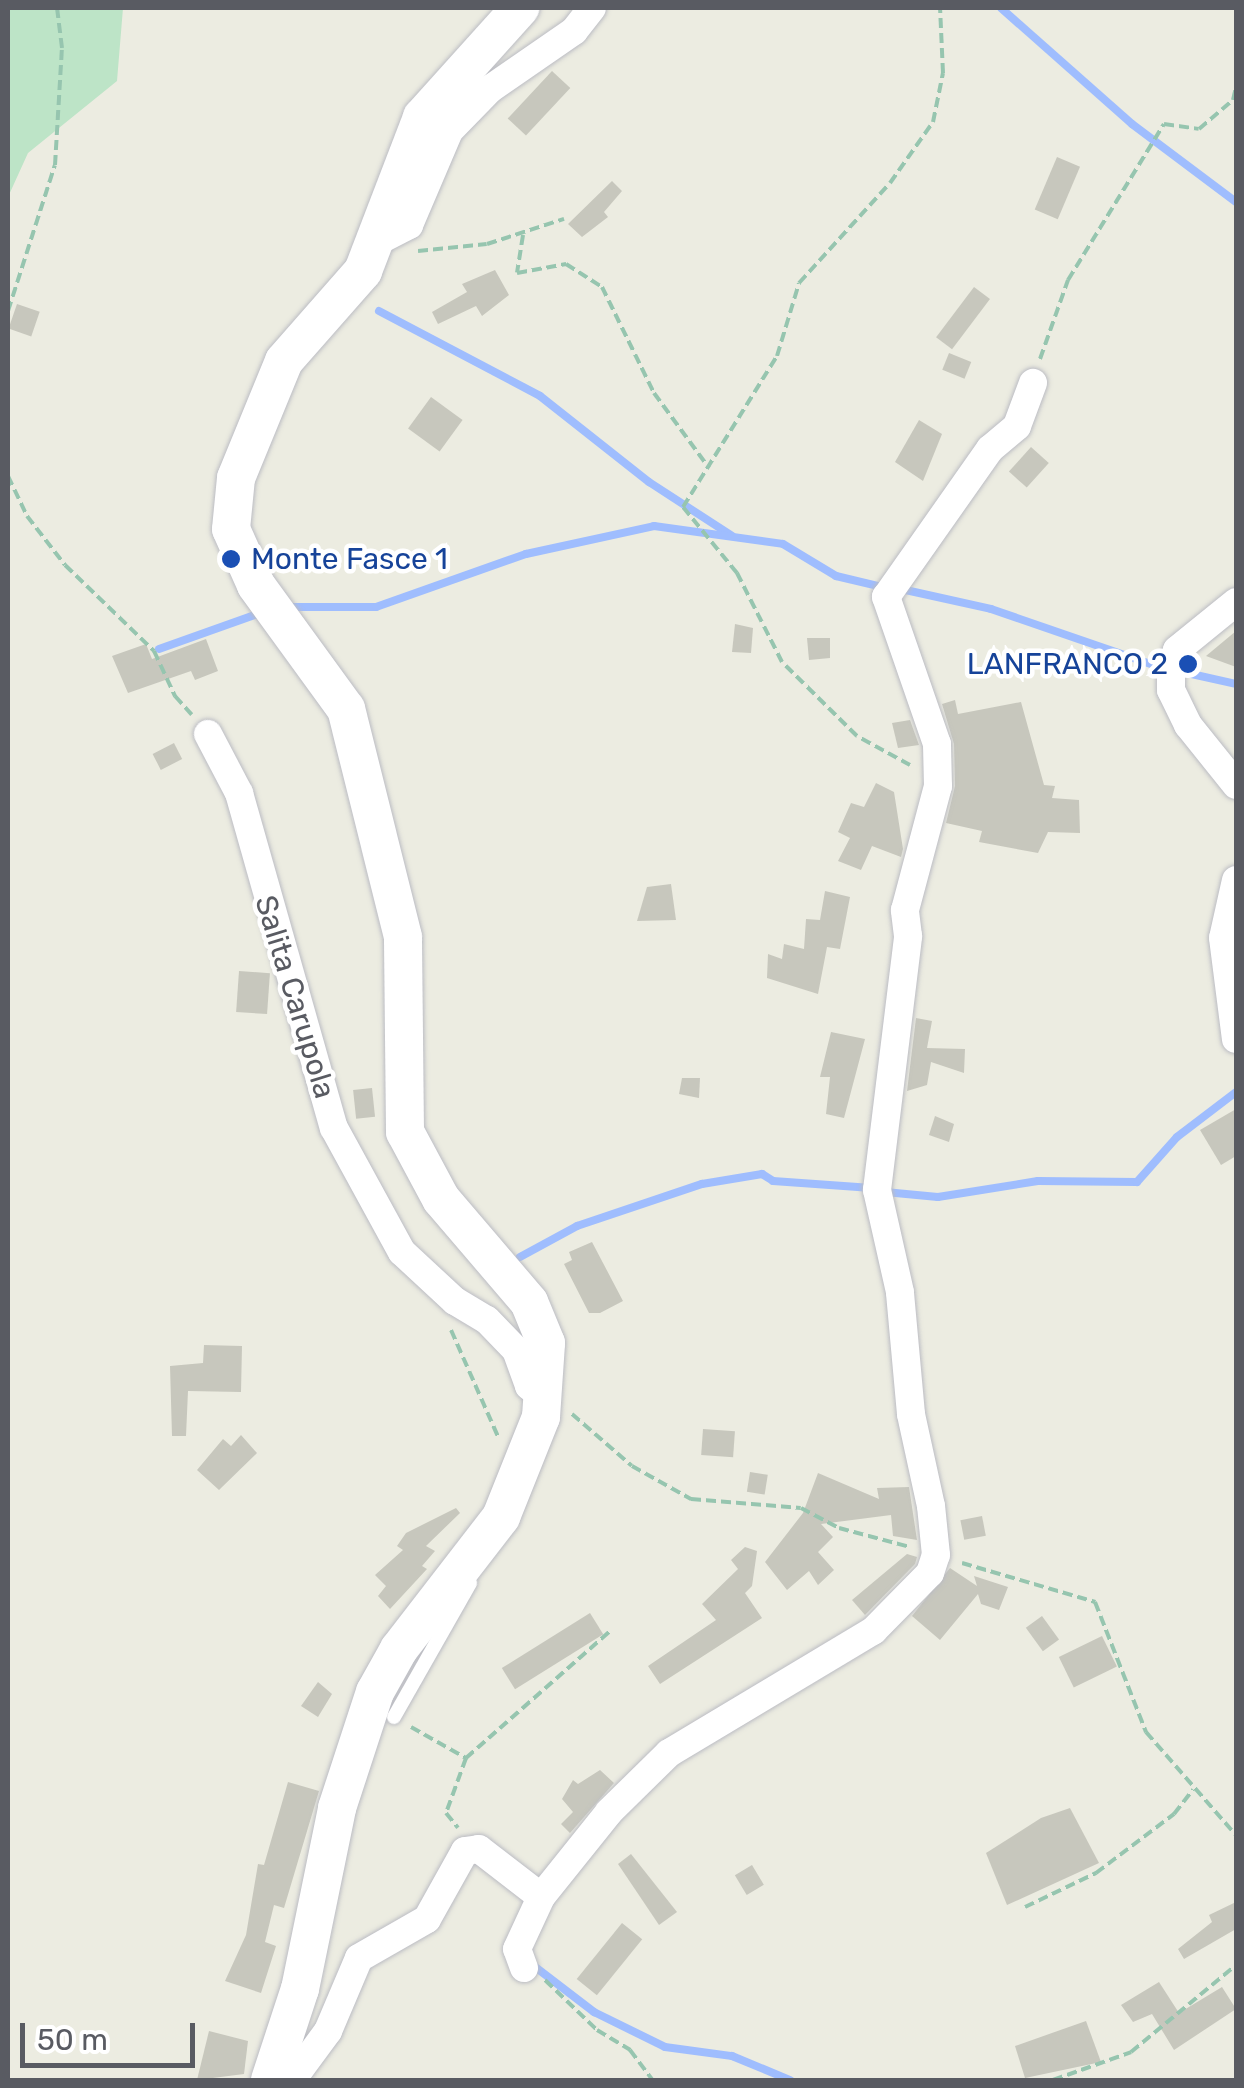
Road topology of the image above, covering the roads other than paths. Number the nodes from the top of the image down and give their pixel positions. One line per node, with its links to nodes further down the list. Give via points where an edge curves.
1 (520, 8): 3 (main road, via 422,117)
2 (592, 8): 3 (street, via 574,31 490,89 449,131 408,225)
3 (378, 241): 10 (main road, via 363,271 284,362 236,478 231,529 256,585 346,709 403,936 406,1132 441,1199 529,1302 546,1343)
4 (1034, 383): 13 (street, via 1017,426 990,449 897,572 886,597 937,744 938,786 904,910 908,936 877,1190 900,1292 910,1414 936,1556 930,1573 872,1630 669,1754 610,1812)
5 (1236, 602): 7 (street, via 1177,650 1170,670 1171,690 1188,725)
6 (208, 734): 10 (street, Salita Carupola, via 239,793 334,1128 402,1252 455,1301 487,1320 516,1350 529,1386)
7 (1236, 785)
8 (1236, 880): 9 (street, via 1222,938)
9 (1236, 1038)
10 (544, 1394): 11 (main road, via 501,1517)
11 (484, 1544): 12 (lane, via 466,1591); 15 (main road, via 398,1649 375,1692 337,1808 300,1989)
12 (394, 1717)
13 (541, 1897): 14 (street, via 516,1949); 16 (street, via 480,1849 460,1858 428,1919 360,1958 328,2031)
14 (524, 1968)
15 (270, 2080)
16 (292, 2080)

